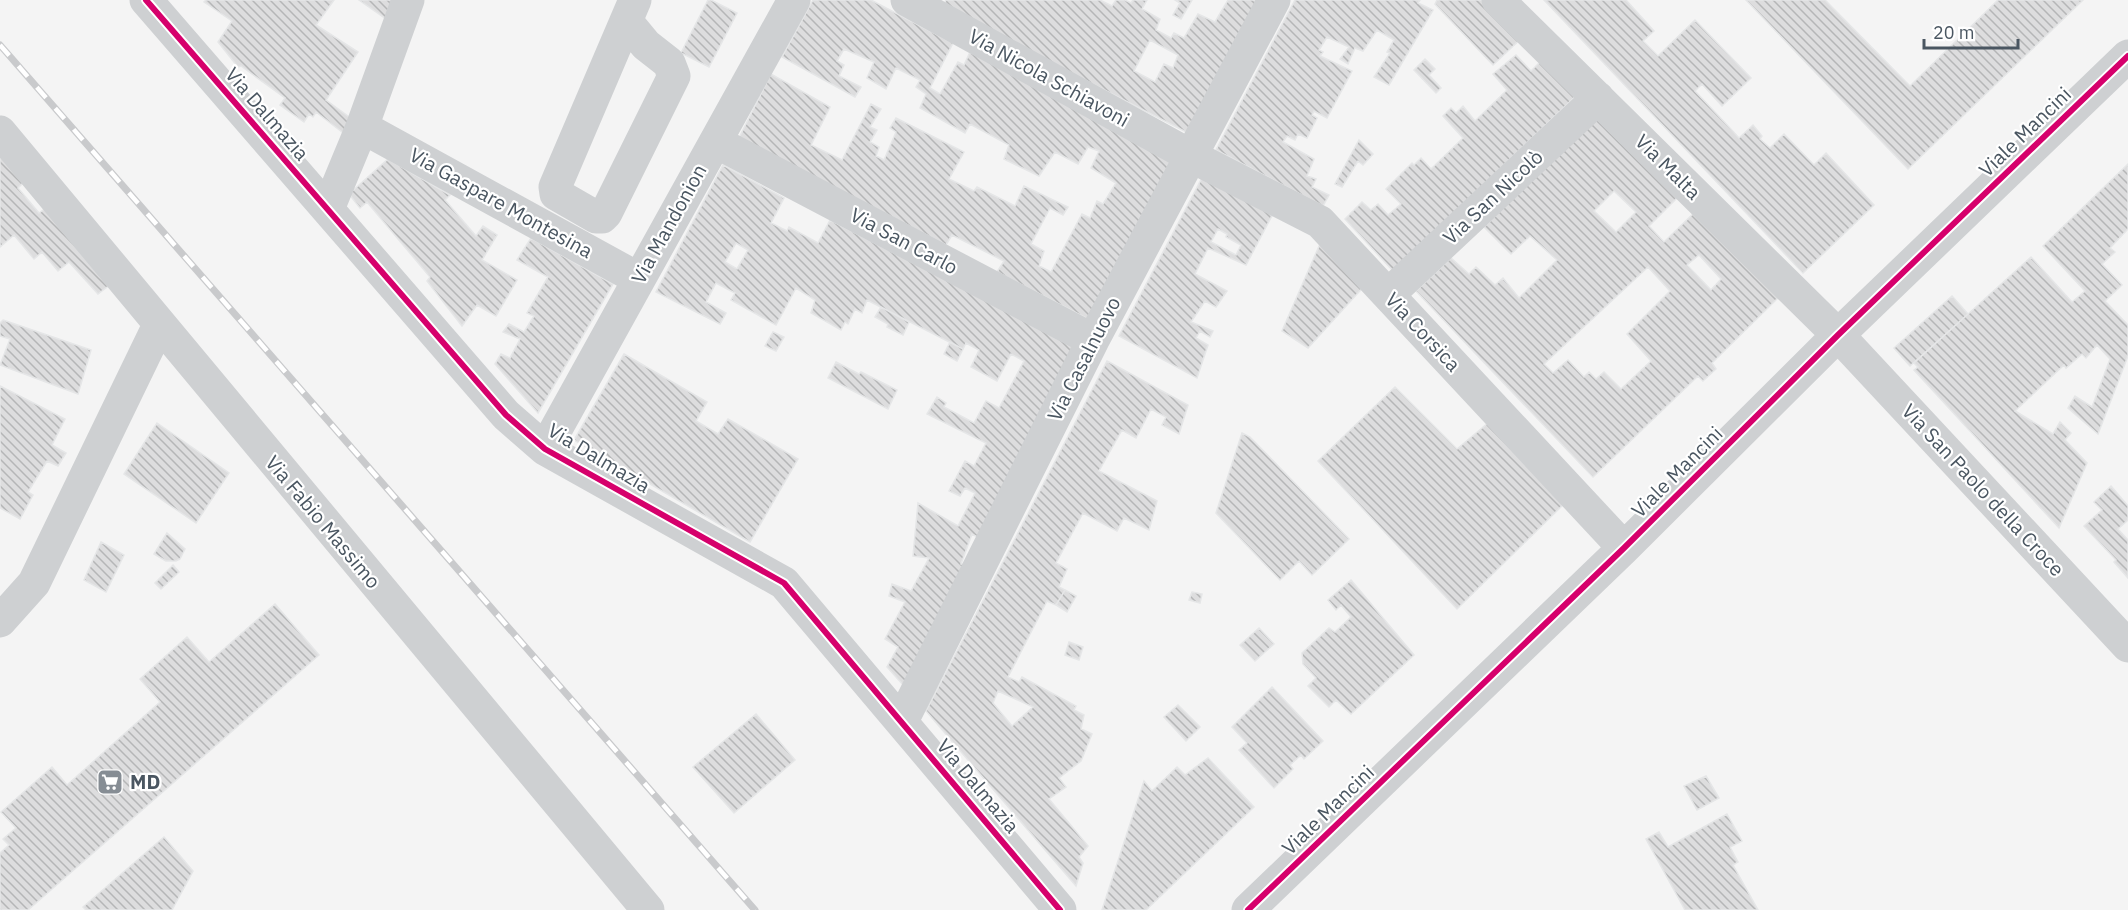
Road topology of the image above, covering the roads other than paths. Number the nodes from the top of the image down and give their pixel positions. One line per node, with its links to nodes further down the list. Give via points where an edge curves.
1 (146, 0): 14 (street, Via Dalmazia)
2 (408, 0): 10 (street)
3 (794, 0): 12 (street, Via Mandonion)
4 (907, 0): 13 (street, Via Nicola Schiavoni)
5 (1274, 0): 13 (street, Via Casalnuovo)
6 (1498, 0): 9 (street, Via Malta)
7 (631, 11): 7 (street, via 555,187 556,194 596,217 606,213 674,76 669,63 646,45)
8 (2128, 56): 18 (street, Viale Mancini)
9 (1598, 98): 16 (street, Via San Nicolò); 18 (street, Via Malta)
10 (362, 127): 14 (street); 15 (street, Via Gaspare Montesina)
11 (0, 132): 17 (street, Via Fabio Massimo)
12 (716, 142): 15 (street, Via Mandonion); 19 (street, Via San Carlo)
13 (1191, 156): 16 (street, Via Corsica, via 1320,222); 19 (street, Via Casalnuovo)
14 (328, 209): 20 (street, Via Dalmazia, via 506,415)
15 (639, 279): 20 (street, Via Mandonion)
16 (1388, 295): 21 (street, Via Corsica)
17 (159, 325): 22 (street, via 34,583); 25 (street, Via Fabio Massimo)
18 (1838, 334): 21 (street, Viale Mancini); 23 (street, Via San Paolo della Croce)
19 (1093, 340): 24 (street, Via Casalnuovo)
20 (545, 449): 24 (street, Via Dalmazia, via 784,583)
21 (1624, 548): 27 (street, Viale Mancini)
22 (0, 621)
23 (2128, 646)
24 (902, 721): 26 (street, Via Dalmazia)
25 (648, 910)
26 (1060, 910)
27 (1248, 910)

